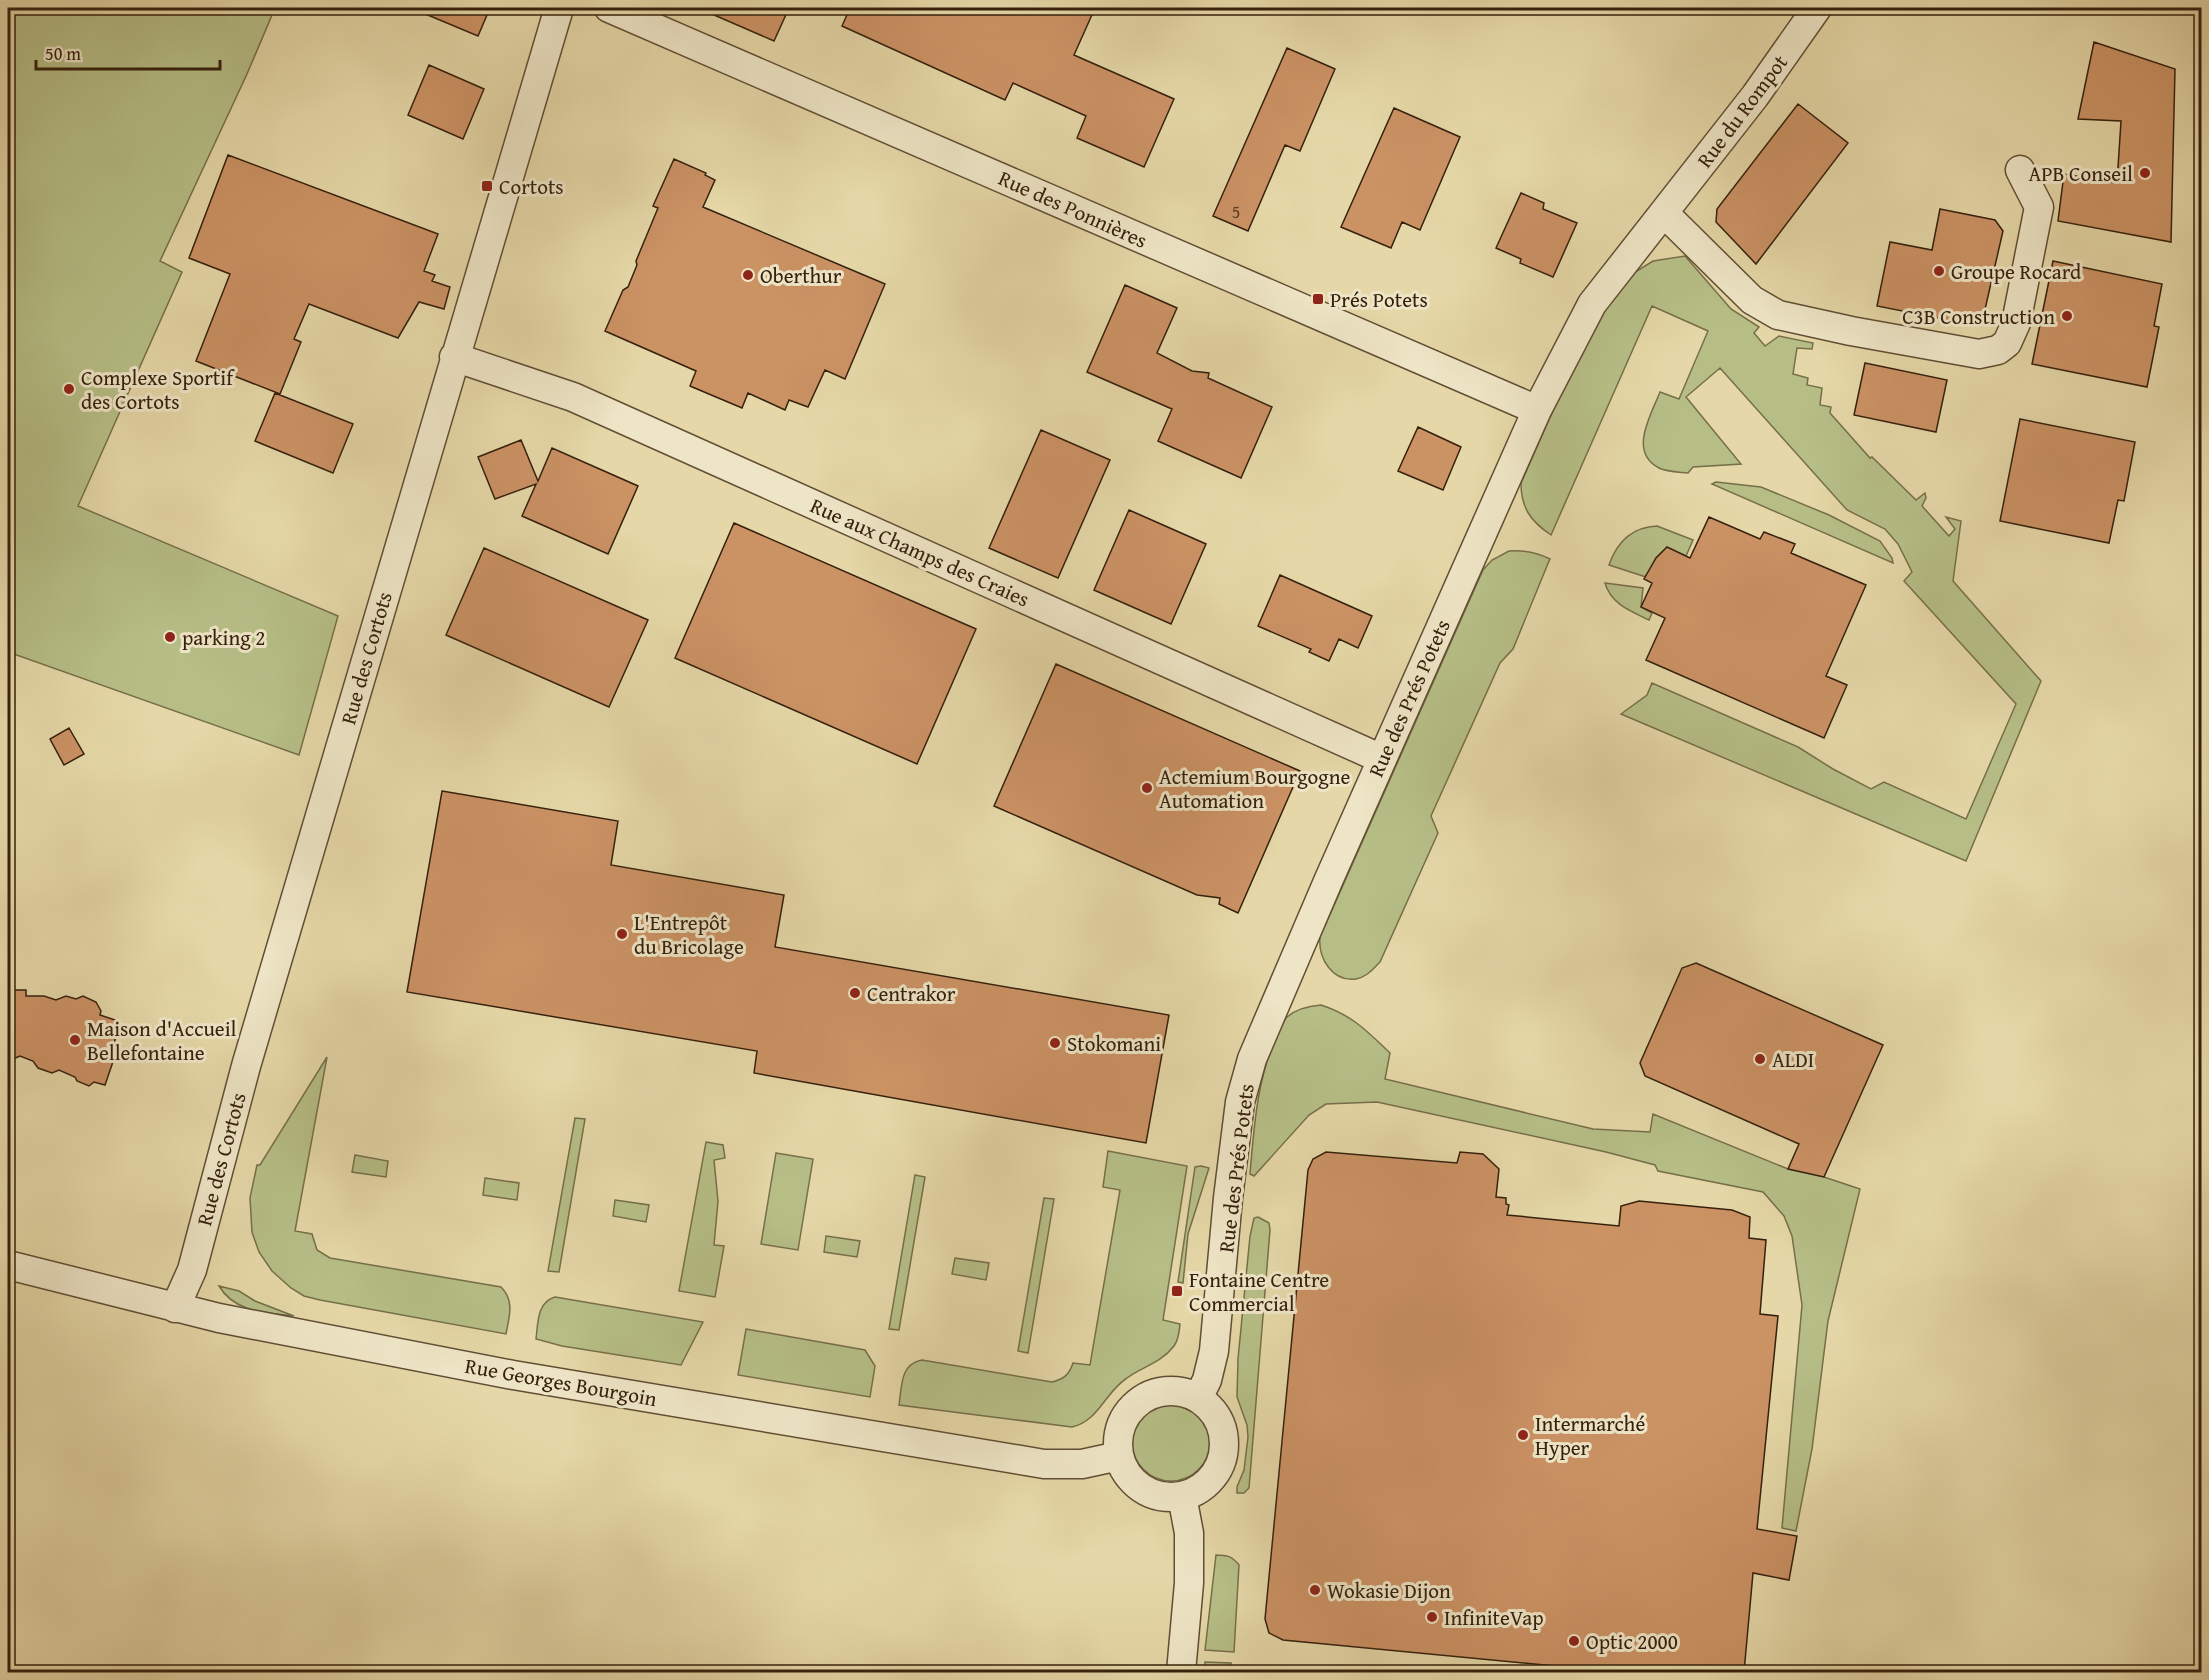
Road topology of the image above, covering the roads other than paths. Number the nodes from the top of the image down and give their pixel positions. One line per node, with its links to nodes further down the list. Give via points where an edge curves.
1 (559, 8): 7 (street, Rue des Cortots)
2 (609, 8): 8 (street, Rue des Ponnières)
3 (1817, 8): 5 (street, Rue du Rompot)
4 (2020, 170): 5 (street, via 2039,207 2016,323 2007,343 1998,350 1979,354 1778,315 1752,300)
5 (1664, 213): 6 (street, Rue du Rompot)
6 (1647, 235): 8 (street, Rue des Prés Potets, via 1592,304)
7 (454, 357): 9 (street, Rue aux Champs des Craies, via 573,397); 11 (street, Rue des Cortots, via 250,1054 192,1270)
8 (1537, 410): 9 (street, Rue des Prés Potets)
9 (1382, 759): 12 (street, Rue des Prés Potets, via 1252,1059 1240,1102 1214,1351)
10 (8, 1265): 11 (street, Rue Georges Bourgoin)
11 (175, 1308): 13 (street, Rue Georges Bourgoin, via 513,1375 1044,1464 1082,1464)
12 (1198, 1398): 13 (street, via 1168,1390 1139,1401 1121,1425); 14 (street, via 1217,1416 1224,1449 1211,1480 1198,1491)
13 (1119, 1456): 14 (street, via 1124,1470 1139,1487 1159,1496)
14 (1182, 1496): 15 (street, via 1189,1533 1189,1583)
15 (1181, 1672)

